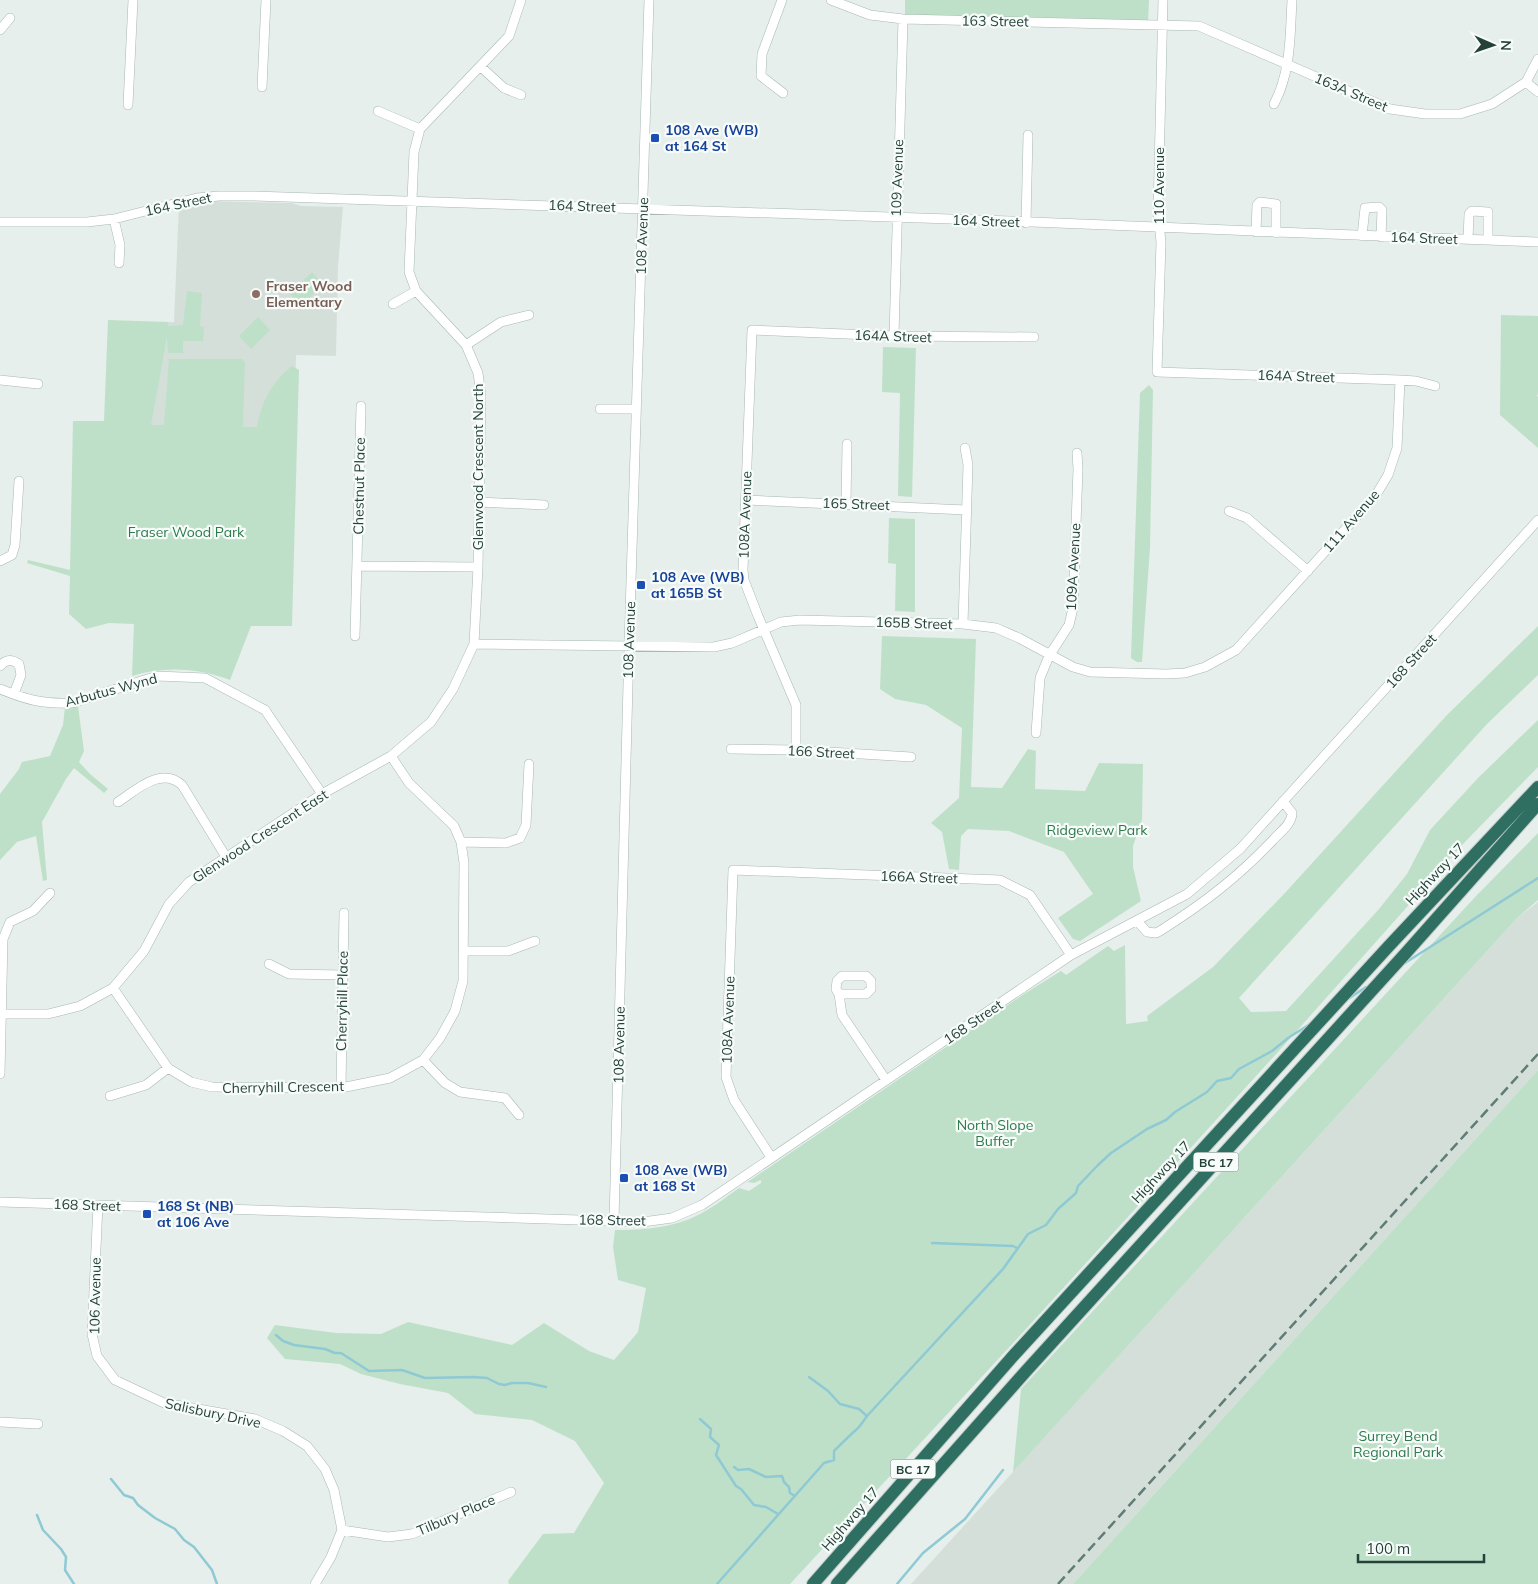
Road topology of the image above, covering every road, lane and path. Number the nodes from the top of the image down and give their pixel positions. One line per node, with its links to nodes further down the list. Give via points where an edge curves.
1 (133, 0): 22 (street)
2 (266, 0): 17 (street)
3 (521, 0): 15 (street, Glenwood Crescent North, via 509,36)
4 (649, 0): 27 (street, 108 Avenue)
5 (782, 0): 19 (street, via 762,54 761,76)
6 (831, 0): 10 (street, 163 Street, via 870,15)
7 (1163, 0): 11 (street, 110 Avenue)
8 (1292, 0): 14 (street)
9 (10, 18): 12 (street)
10 (903, 19): 11 (street, 163 Street); 29 (street, 109 Avenue)
11 (1163, 24): 14 (street, 163A Street, via 1199,26); 32 (street, 110 Avenue)
12 (0, 30)
13 (1538, 59): 16 (street)
14 (1288, 64): 16 (street, 163A Street, via 1390,109 1425,114 1468,112 1492,104); 21 (street)
15 (481, 66): 20 (street, via 504,88); 24 (street, Glenwood Crescent North)
16 (1526, 82): 18 (street)
17 (262, 87)
18 (1538, 92)
19 (783, 93)
20 (521, 95)
21 (1274, 104)
22 (128, 105)
23 (378, 111): 24 (street)
24 (420, 130): 26 (street, Glenwood Crescent North, via 414,152)
25 (1028, 135): 31 (street)
26 (412, 201): 27 (street, 164 Street); 28 (street, 164 Street, via 219,196 186,200); 41 (street, Glenwood Crescent North, via 409,272)
27 (643, 208): 29 (street, 164 Street); 55 (street, 108 Avenue)
28 (114, 218): 30 (street, 164 Street, via 87,222); 40 (street, via 120,245)
29 (896, 218): 31 (street, 164 Street); 45 (street, 109 Avenue)
30 (0, 222)
31 (1026, 223): 32 (street, 164 Street)
32 (1159, 227): 33 (street, 164 Street); 48 (street, 110 Avenue)
33 (1256, 232): 34 (street, 164 Street); 34 (street, via 1257,205 1260,202 1276,204)
34 (1276, 233): 35 (street, 164 Street)
35 (1362, 236): 36 (street, 164 Street); 36 (street, 164 Street, via 1365,208 1379,207 1382,210)
36 (1381, 237): 37 (street, 164 Street)
37 (1468, 240): 38 (street, 164 Street); 38 (street, 164 Street, via 1469,214 1472,211 1488,212)
38 (1488, 240): 39 (street, 164 Street)
39 (1538, 242)
40 (119, 263)
41 (416, 291): 42 (street); 47 (street, Glenwood Crescent North)
42 (393, 304)
43 (529, 315): 47 (street, via 501,322)
44 (752, 330): 45 (street, 164A Street); 60 (street, 108A Avenue)
45 (894, 336): 46 (street, 164A Street)
46 (1034, 337)
47 (466, 345): 61 (street, Glenwood Crescent North, via 478,372 481,395)
48 (1157, 372): 50 (street, 164A Street)
49 (0, 380): 51 (street)
50 (1400, 380): 52 (street, 164A Street); 70 (street, 111 Avenue, via 1397,448 1388,475 1376,495)
51 (38, 384)
52 (1435, 386)
53 (361, 406): 68 (street, Chestnut Place)
54 (600, 409): 55 (street)
55 (636, 409): 75 (street, 108 Avenue)
56 (847, 444): 63 (street)
57 (965, 448): 64 (street, via 968,465)
58 (1076, 453): 76 (street, 109A Avenue, via 1074,608 1069,625)
59 (19, 481): 67 (street, via 15,545 12,555)
60 (745, 500): 63 (street, 165 Street); 72 (street, 108A Avenue, via 743,575)
61 (479, 502): 62 (street); 69 (street, Glenwood Crescent North)
62 (544, 504)
63 (846, 504): 64 (street, 165 Street)
64 (966, 510): 71 (street)
65 (1229, 510): 70 (street, via 1247,518)
66 (1538, 520): 88 (street, 168 Street)
67 (0, 561)
68 (356, 566): 69 (street); 73 (street, Chestnut Place)
69 (478, 567): 74 (street, Glenwood Crescent North)
70 (1308, 571): 76 (street, 165B Street, via 1236,650 1204,667 1166,674 1090,672)
71 (963, 624): 72 (street, 165B Street, via 813,619 781,622); 76 (street, 165B Street, via 996,628)
72 (764, 628): 75 (street, 165B Street, via 732,643 714,647); 82 (street, 108A Avenue, via 796,705)
73 (355, 636)
74 (474, 644): 75 (street, 165B Street); 83 (street, Glenwood Crescent North, via 453,689 430,722)
75 (629, 646): 115 (street, 108 Avenue)
76 (1050, 656): 80 (street, 109A Avenue, via 1040,678)
77 (0, 666): 79 (street, via 10,660 19,664 21,675)
78 (0, 689): 79 (street, Arbutus Wynd)
79 (14, 694): 87 (street, Arbutus Wynd, via 39,703 72,703 157,676 205,678 265,710)
80 (1036, 733)
81 (731, 749): 82 (street, 166 Street)
82 (796, 750): 84 (street, 166 Street)
83 (391, 756): 87 (street, Glenwood Crescent East); 91 (street, Cherryhill Crescent, via 409,783 454,826)
84 (911, 757)
85 (528, 764): 91 (street, via 526,825 520,838 506,843)
86 (1538, 787): 122 (highway, Highway 17 / BC 17, via 1014,1355)
87 (322, 794): 92 (street, Glenwood Crescent East)
88 (1283, 801): 96 (street, 168 Street, via 1240,849 1187,894); 96 (street, via 1292,813 1290,821 1223,888 1160,931 1147,932)
89 (118, 802): 92 (street, via 157,778 177,780)
90 (1538, 804): 123 (highway, BC 17)
91 (461, 842): 98 (street, Cherryhill Crescent, via 464,863)
92 (226, 857): 102 (street, Glenwood Crescent East, via 189,882 169,904 144,951)
93 (733, 870): 99 (street, 166A Street, via 1000,880 1030,895); 112 (street, 108A Avenue, via 726,1076 734,1100)
94 (50, 893): 104 (street, via 33,911 10,922 3,939)
95 (344, 913): 101 (street, Cherryhill Place)
96 (1136, 921): 99 (street, 168 Street)
97 (535, 941): 98 (street, via 508,951)
98 (463, 951): 105 (street, Cherryhill Crescent, via 463,981 455,1011)
99 (1071, 955): 108 (street, 168 Street)
100 (269, 964): 101 (street, via 289,974)
101 (343, 975): 109 (street, Cherryhill Place)
102 (112, 988): 104 (street, Glenwood Crescent East, via 80,1006 48,1014); 106 (street, Cherryhill Crescent)
103 (840, 994): 108 (street, via 842,1015)
104 (1, 1014): 107 (street)
105 (423, 1060): 109 (street, Cherryhill Crescent, via 390,1078); 111 (street, via 445,1083 460,1092 505,1098)
106 (168, 1068): 109 (street, Cherryhill Crescent, via 190,1082 212,1087); 110 (street, via 146,1085)
107 (0, 1074)
108 (886, 1080): 112 (street, 168 Street)
109 (341, 1088)
110 (110, 1096)
111 (520, 1115)
112 (771, 1157): 115 (street, 168 Street, via 702,1205 672,1218)
113 (0, 1202): 114 (street, 168 Street)
114 (98, 1205): 115 (street, 168 Street); 116 (street, 106 Avenue, via 92,1334 97,1356)
115 (614, 1221)
116 (115, 1380): 120 (street, Salisbury Drive, via 164,1403 255,1419 307,1446 326,1469)
117 (0, 1422): 118 (street)
118 (38, 1424)
119 (511, 1492): 120 (street, Tilbury Place, via 412,1534 388,1537)
120 (342, 1530): 121 (street, via 331,1557)
121 (314, 1584)
122 (813, 1584)
123 (837, 1584)

